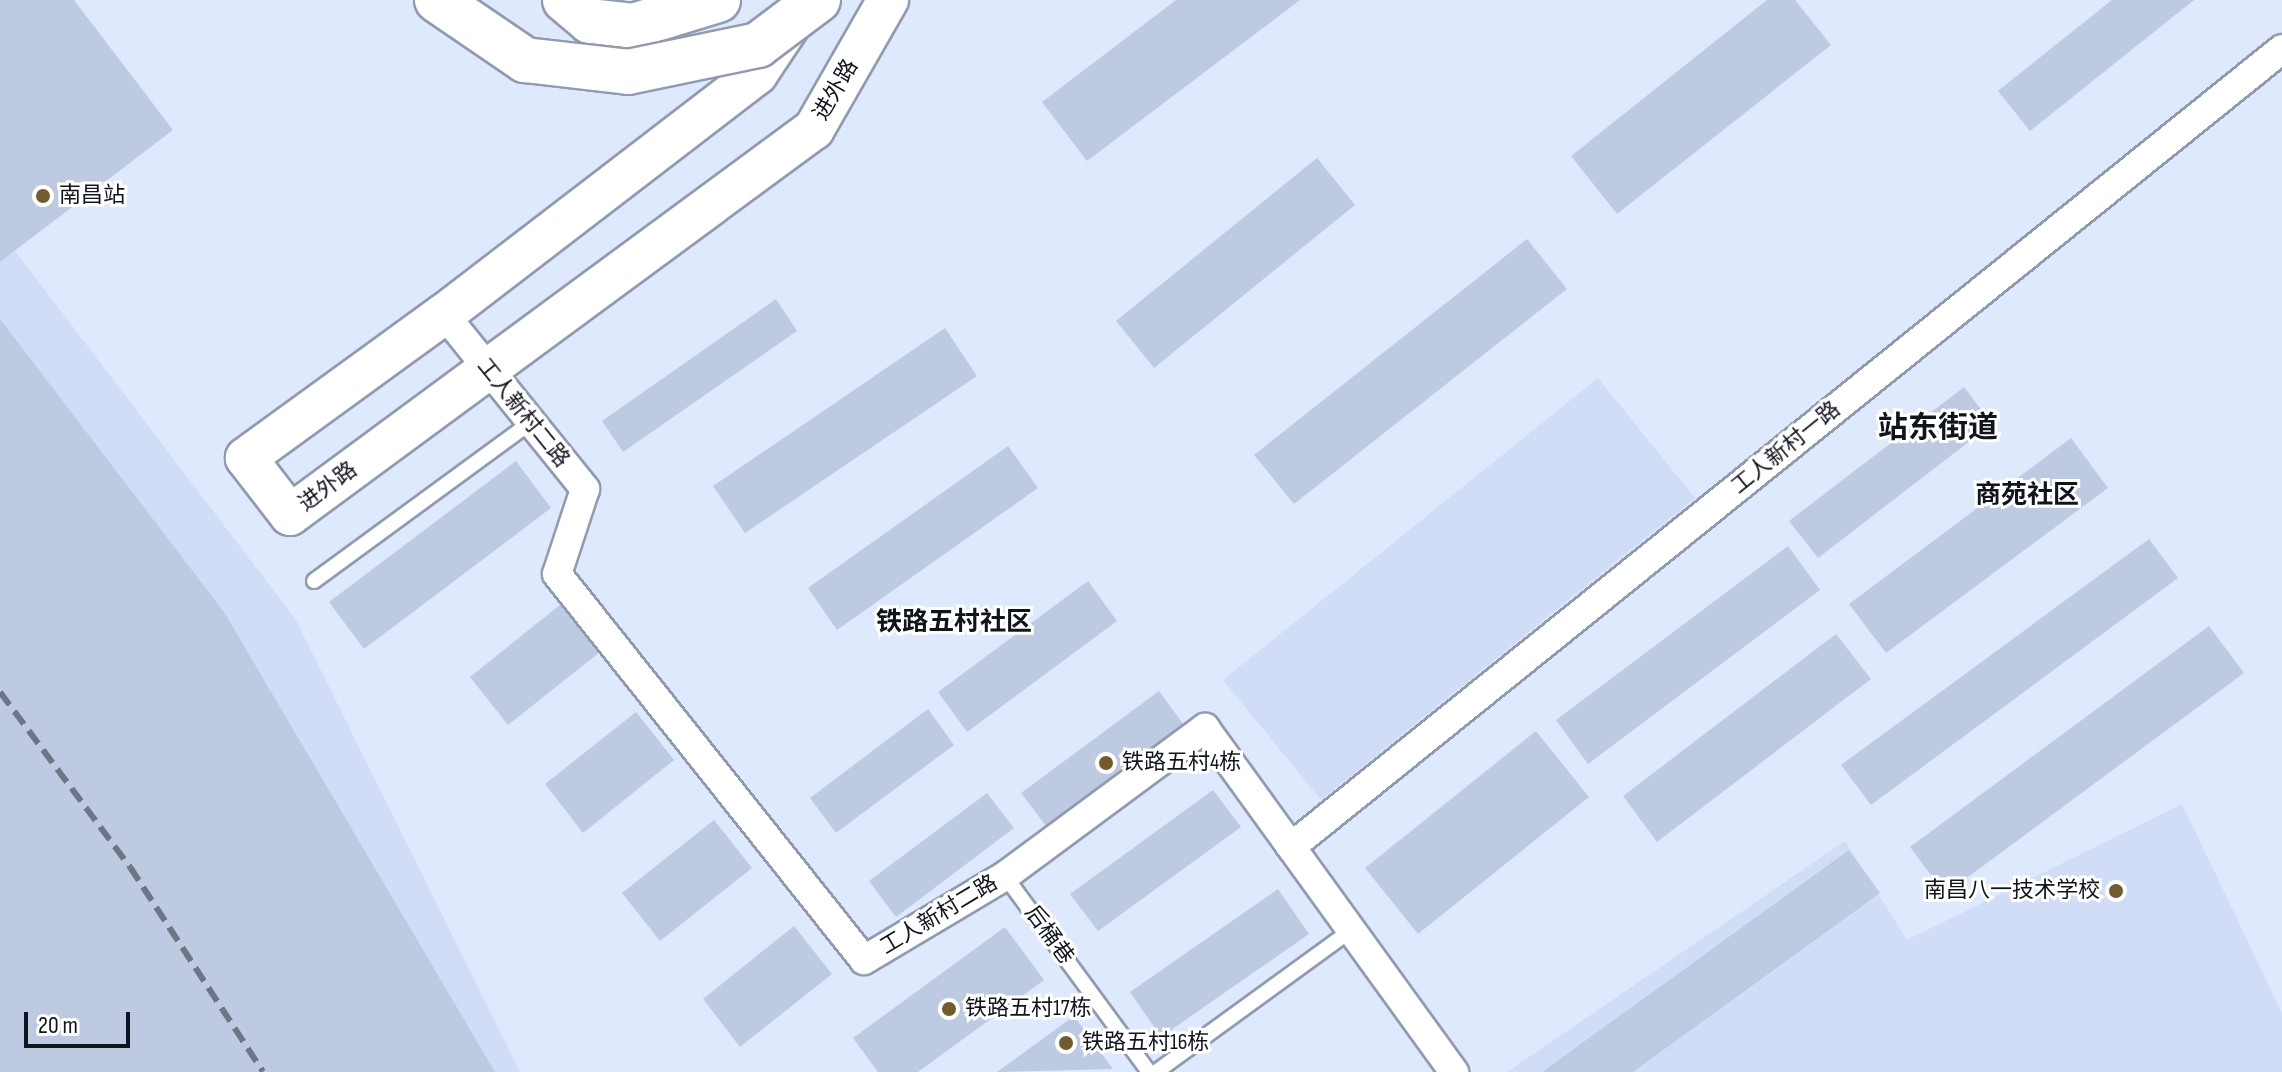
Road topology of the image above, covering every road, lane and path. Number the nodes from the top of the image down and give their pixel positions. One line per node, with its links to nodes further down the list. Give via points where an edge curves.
1 (437, 0): 5 (highway, bridge, via 525,60 628,72 758,45)
2 (565, 0): 3 (highway, via 590,21 633,26)
3 (718, 0)
4 (806, 0): 8 (street, 进外路, via 757,74)
5 (818, 0)
6 (888, 0): 9 (street, 进外路, via 814,129)
7 (2282, 49): 12 (street, 工人新村一路)
8 (444, 314): 9 (street, 工人新村二路); 9 (street, 进外路, via 246,458 290,515)
9 (487, 368): 10 (street, 工人新村二路)
10 (531, 422): 11 (lane); 13 (street, 工人新村二路, via 585,489 557,574 864,960)
11 (314, 581)
12 (1291, 847): 13 (street, 工人新村二路, via 1205,728); 14 (street, 工人新村二路)
13 (1005, 876): 15 (lane, 后桶巷)
14 (1350, 931): 16 (lane); 17 (street, 工人新村二路)
15 (1149, 1072)
16 (1156, 1072)
17 (1454, 1072)

